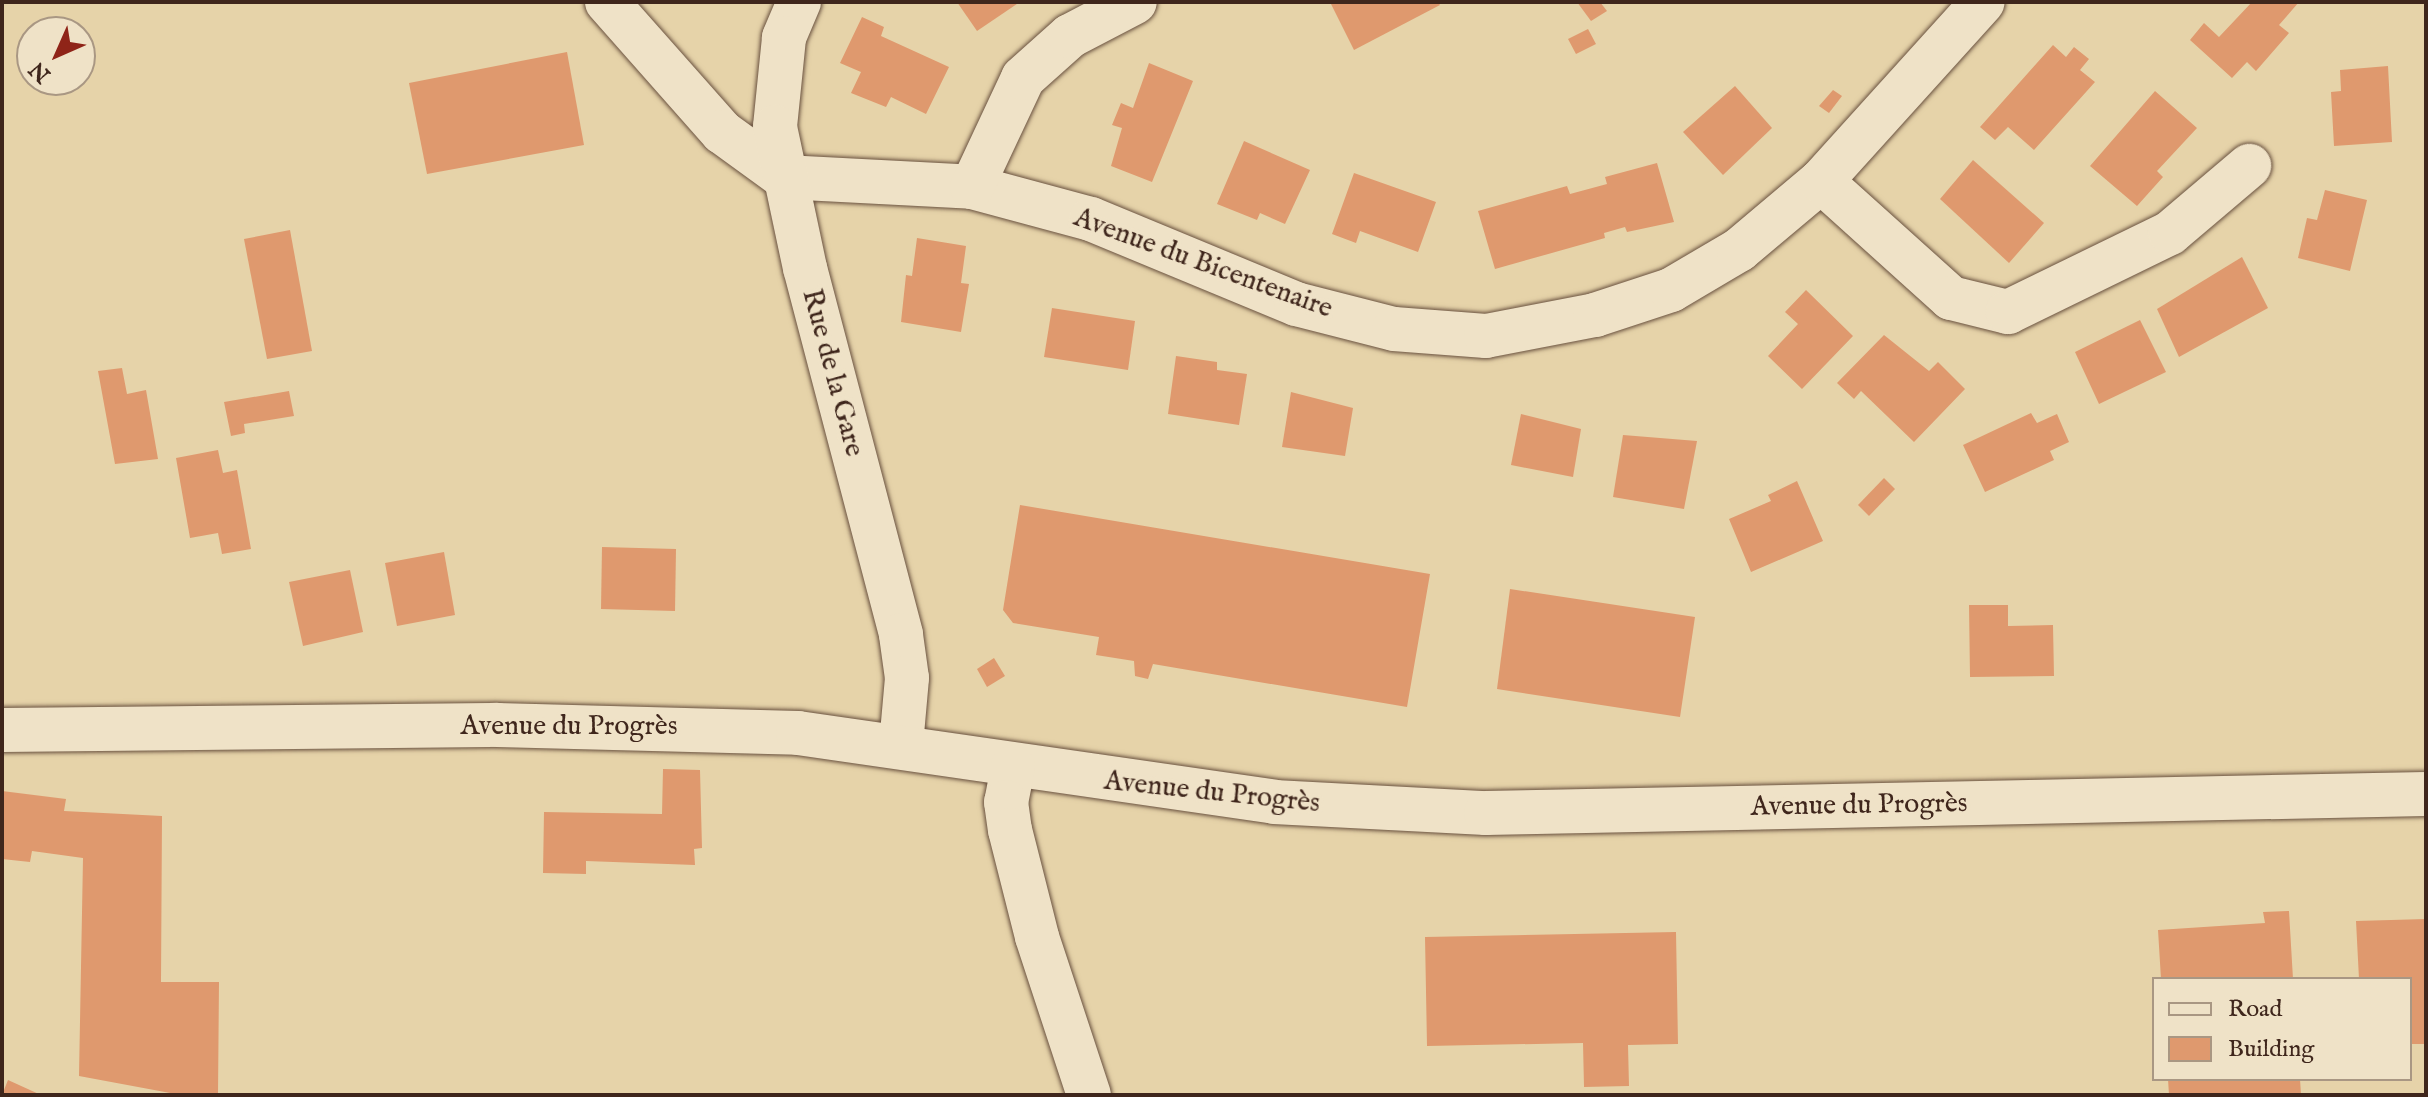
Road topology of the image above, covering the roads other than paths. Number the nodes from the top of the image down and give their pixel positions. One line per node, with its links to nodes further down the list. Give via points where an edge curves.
1 (607, 2): 6 (street, via 722,132)
2 (799, 2): 6 (street, Rue de la Gare, via 784,38 775,127)
3 (1135, 2): 8 (street, via 1070,36 1023,78)
4 (1983, 2): 7 (street, Avenue du Bicentenaire)
5 (2249, 166): 7 (street, via 2170,233 2008,312 1951,298)
6 (784, 177): 8 (street, Avenue du Bicentenaire); 10 (street, Rue de la Gare, via 901,635 907,678)
7 (1821, 181): 8 (street, Avenue du Bicentenaire, via 1739,250 1671,290 1595,315 1486,336 1394,329 1296,304 1091,219)
8 (972, 187)
9 (2, 730): 10 (street, Avenue du Progrès, via 692,728)
10 (901, 745): 11 (street, Avenue du Progrès)
11 (1013, 767): 12 (street, Avenue du Progrès, via 1274,802 1486,813); 13 (street, via 1006,802 1010,830 1037,937)
12 (2426, 794)
13 (1089, 1095)

